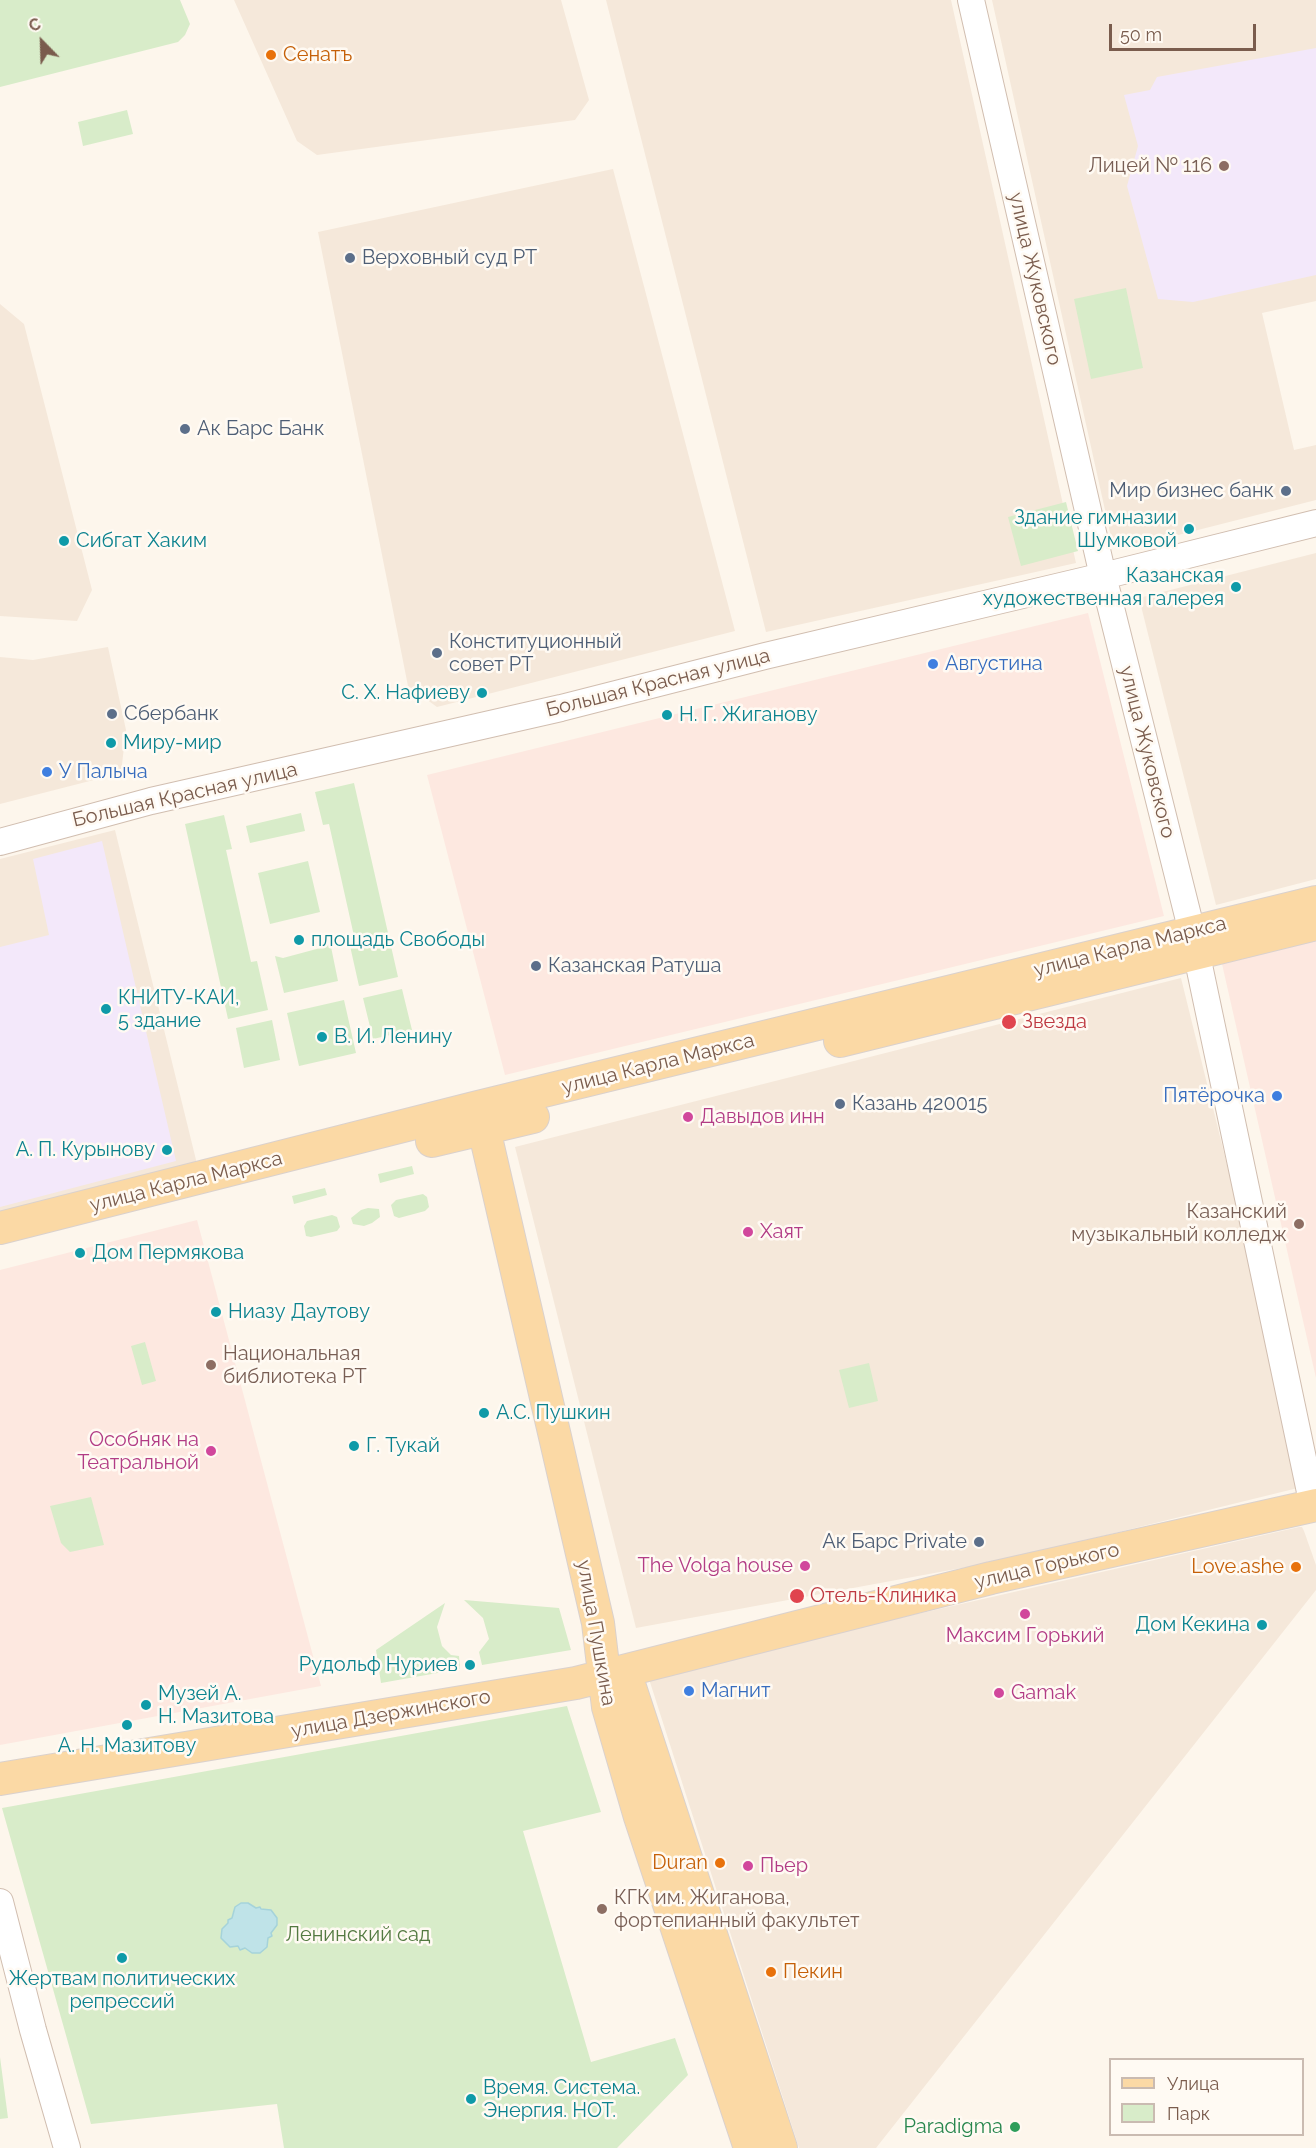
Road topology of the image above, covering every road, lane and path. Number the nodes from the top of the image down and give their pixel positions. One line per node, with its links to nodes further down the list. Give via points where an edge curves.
1 (971, 0): 3 (street, улица Жуковского)
2 (1316, 523): 3 (street, Большая Красная улица)
3 (1104, 576): 4 (street, Большая Красная улица, via 561,708 151,801); 7 (street, улица Жуковского)
4 (0, 842)
5 (1316, 902): 7 (main road, улица Карла Маркса)
6 (1316, 924): 7 (main road, улица Карла Маркса)
7 (1194, 943): 8 (main road, улица Карла Маркса); 11 (street, улица Жуковского)
8 (479, 1119): 9 (main road, улица Карла Маркса); 10 (main road, улица Карла Маркса); 12 (main road, улица Пушкина, via 598,1623)
9 (0, 1228)
10 (0, 1246)
11 (1314, 1506): 12 (main road, улица Горького, via 991,1578)
12 (614, 1674): 13 (main road, улица Дзержинского); 16 (main road, улица Пушкина, via 608,1707 640,1817); 17 (main road, улица Пушкина)
13 (0, 1779)
14 (0, 1902): 15 (street)
15 (67, 2148)
16 (750, 2148)
17 (781, 2148)

